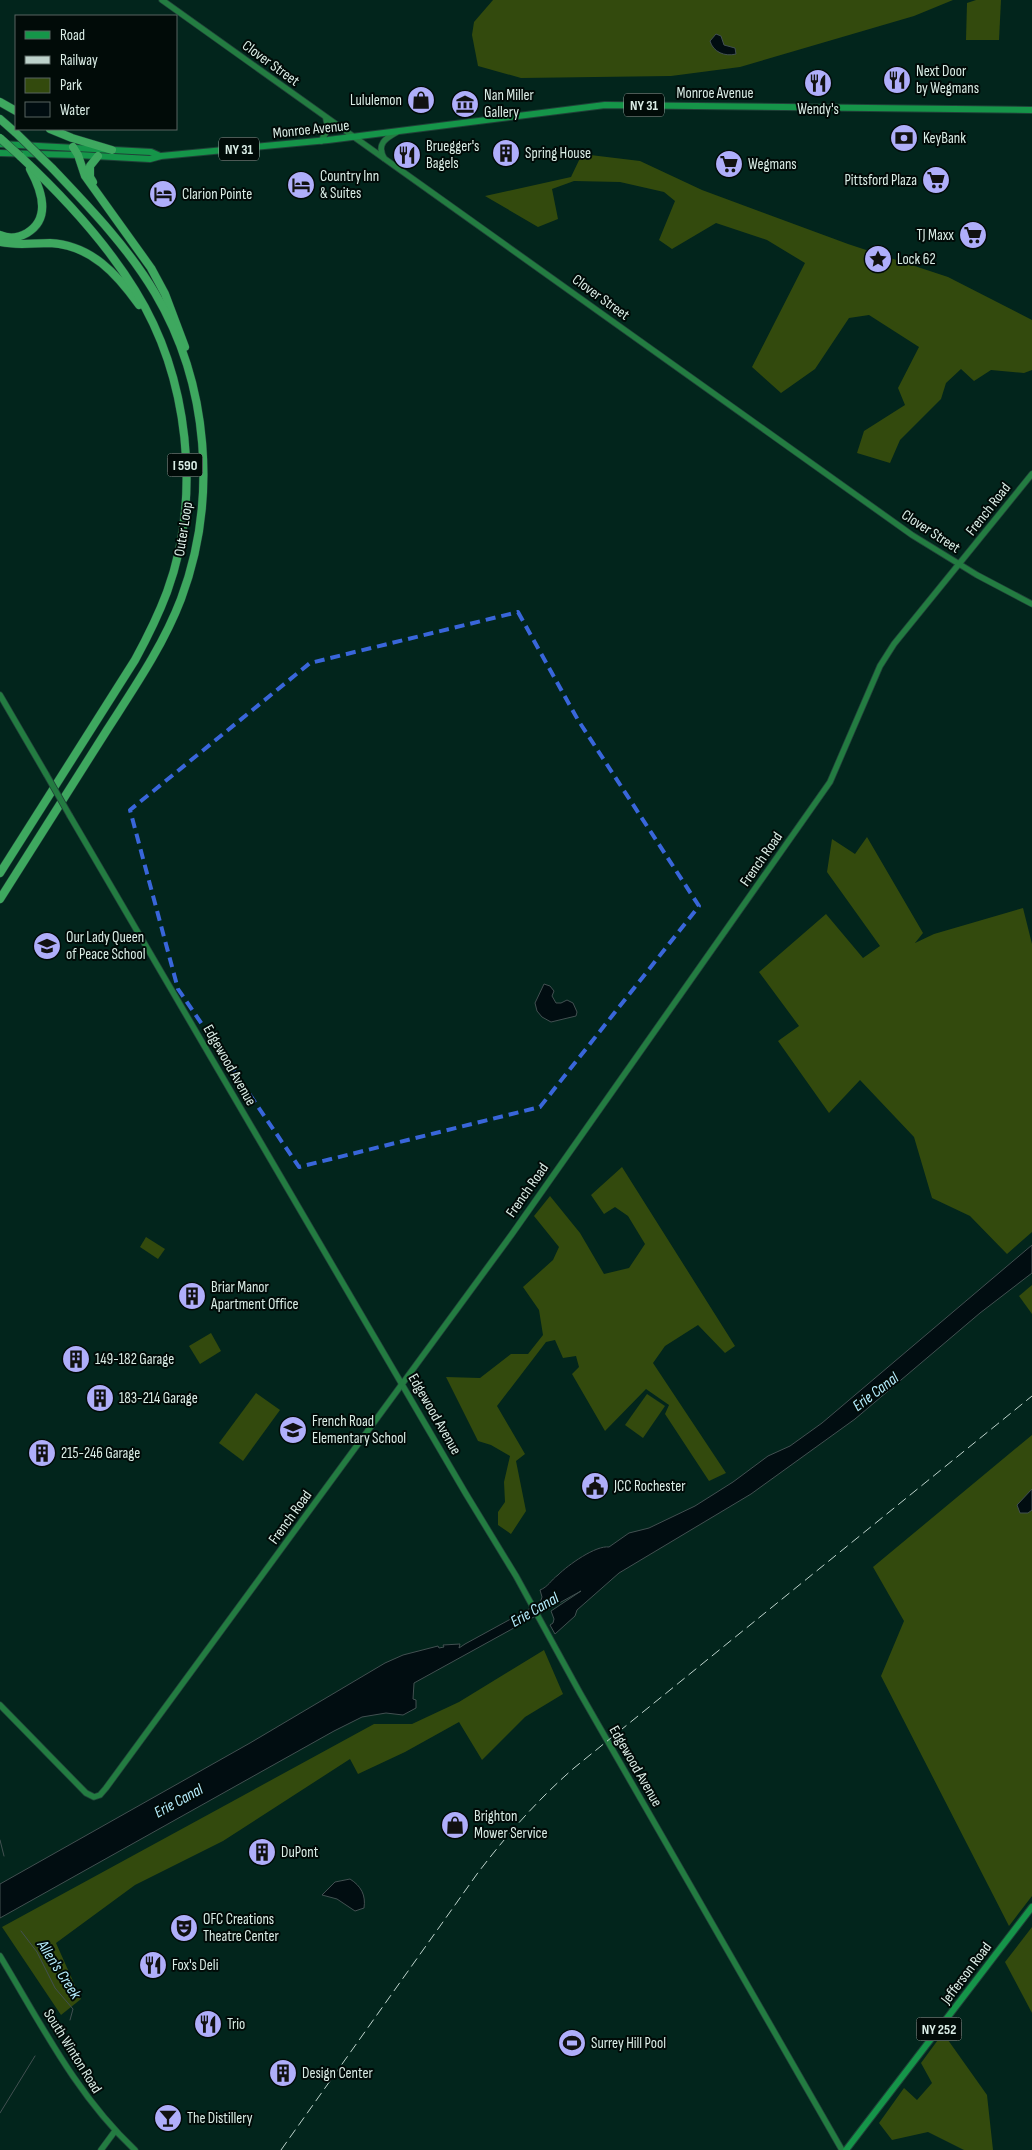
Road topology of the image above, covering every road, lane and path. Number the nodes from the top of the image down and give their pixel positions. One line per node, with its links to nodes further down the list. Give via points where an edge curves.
1 (162, 0): 5 (street, Clover Street)
2 (0, 102): 3 (highway)
3 (15, 110)
4 (1032, 110): 8 (main road, Monroe Avenue / NY 31, via 605,105)
5 (325, 117): 9 (street, Clover Street); 11 (street, via 328,129)
6 (0, 119): 25 (highway, Outer Loop / I 590, bridge, via 99,218 142,274 156,294)
7 (52, 130): 14 (highway)
8 (399, 131): 9 (main road, Monroe Avenue / NY 31); 19 (street, via 381,144 380,151)
9 (353, 137): 11 (main road, Monroe Avenue / NY 31); 19 (street, Clover Street)
10 (0, 138): 20 (highway, bridge)
11 (321, 141): 18 (main road, Monroe Avenue / NY 31)
12 (0, 144): 13 (main road, Monroe Avenue / NY 31)
13 (73, 147): 14 (main road, Monroe Avenue / NY 31); 16 (highway)
14 (112, 150): 18 (main road, Monroe Avenue / NY 31, via 151,152)
15 (0, 153): 16 (main road, Monroe Avenue / NY 31)
16 (78, 155): 17 (main road, Monroe Avenue / NY 31); 21 (highway, via 85,176)
17 (98, 156): 18 (main road, Monroe Avenue / NY 31, via 150,159); 21 (highway, via 90,166 90,177)
18 (161, 156)
19 (385, 160): 27 (street, Clover Street, via 912,535)
20 (30, 167): 22 (highway, via 42,200 39,222 22,236); 24 (highway, Outer Loop / I 590, via 91,229 136,291)
21 (99, 195): 25 (highway, via 151,268 165,294 186,348)
22 (0, 235)
23 (0, 242): 24 (highway, via 60,245 96,258 119,278)
24 (153, 325): 30 (highway, Outer Loop / I 590, via 179,402 185,439 186,498 178,553 153,626 135,660)
25 (187, 364): 31 (highway, Outer Loop / I 590, via 200,421 203,486 193,559 181,599 142,674)
26 (1032, 474): 27 (street, French Road)
27 (960, 565): 28 (street, Clover Street); 32 (street, French Road, via 887,654 830,782)
28 (1032, 604)
29 (0, 695): 32 (street, Edgewood Avenue, bridge)
30 (0, 873)
31 (0, 899)
32 (403, 1384): 33 (street, French Road, via 100,1795 91,1796 82,1790); 39 (street, Edgewood Avenue, via 526,1593)
33 (0, 1705)
34 (1032, 1907): 40 (main road, Jefferson Road / NY 252)
35 (0, 1956): 36 (street, South Winton Road, via 72,2075)
36 (115, 2131): 37 (street); 38 (street, South Winton Road)
37 (101, 2150)
38 (136, 2150)
39 (842, 2150)
40 (846, 2150)

